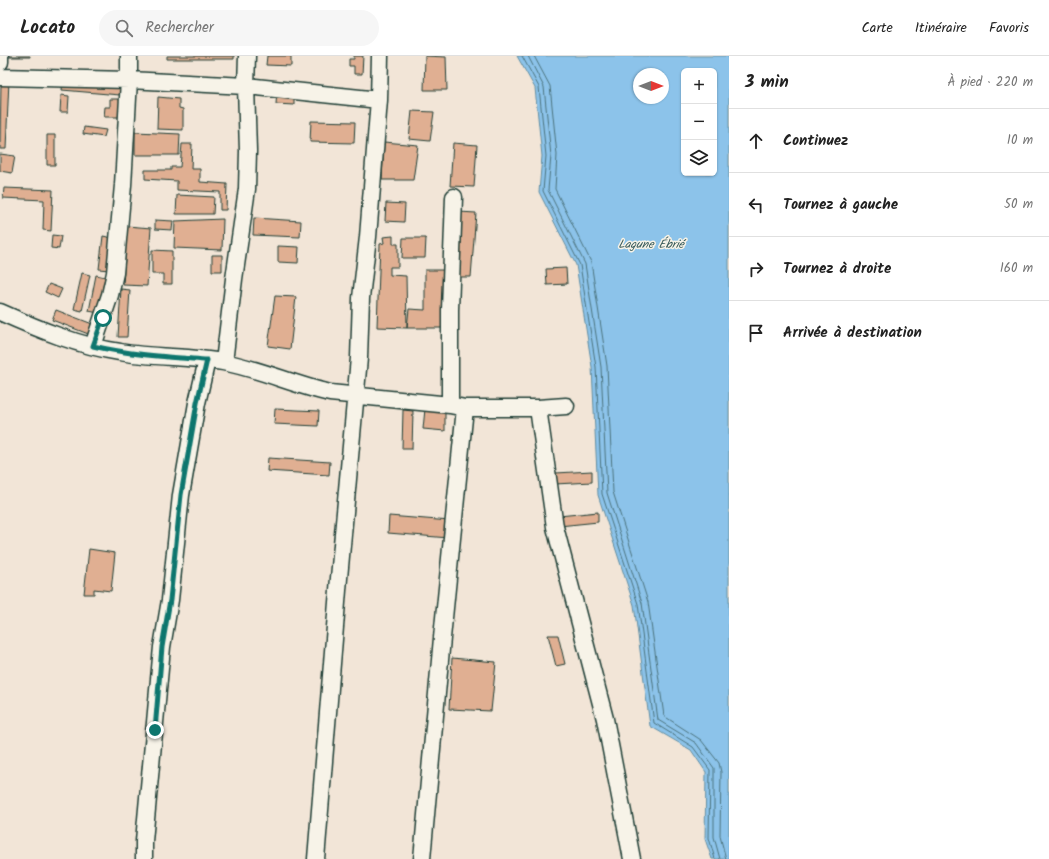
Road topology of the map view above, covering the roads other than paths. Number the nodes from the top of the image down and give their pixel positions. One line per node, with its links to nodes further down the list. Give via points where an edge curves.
1 (0, 56): 5 (street)
2 (129, 56): 7 (street)
3 (247, 56): 8 (street)
4 (380, 56): 9 (street)
5 (0, 62)
6 (0, 77): 7 (street)
7 (129, 80): 8 (street); 12 (street, via 115,273)
8 (246, 86): 9 (street); 14 (street, via 247,189)
9 (379, 100): 15 (street, via 368,237 360,298 359,358)
10 (454, 197): 16 (street, via 450,310)
11 (0, 312): 12 (street)
12 (93, 346): 13 (street, via 139,355)
13 (207, 360): 14 (street); 19 (street, via 181,495 170,600 162,647)
14 (224, 362): 15 (street, via 315,390)
15 (355, 396): 16 (street); 20 (street)
16 (457, 406): 18 (street); 21 (street, via 442,638)
17 (566, 406): 18 (street)
18 (538, 408): 22 (street, via 555,527 605,719)
19 (144, 859)
20 (316, 859)
21 (422, 859)
22 (632, 859)

